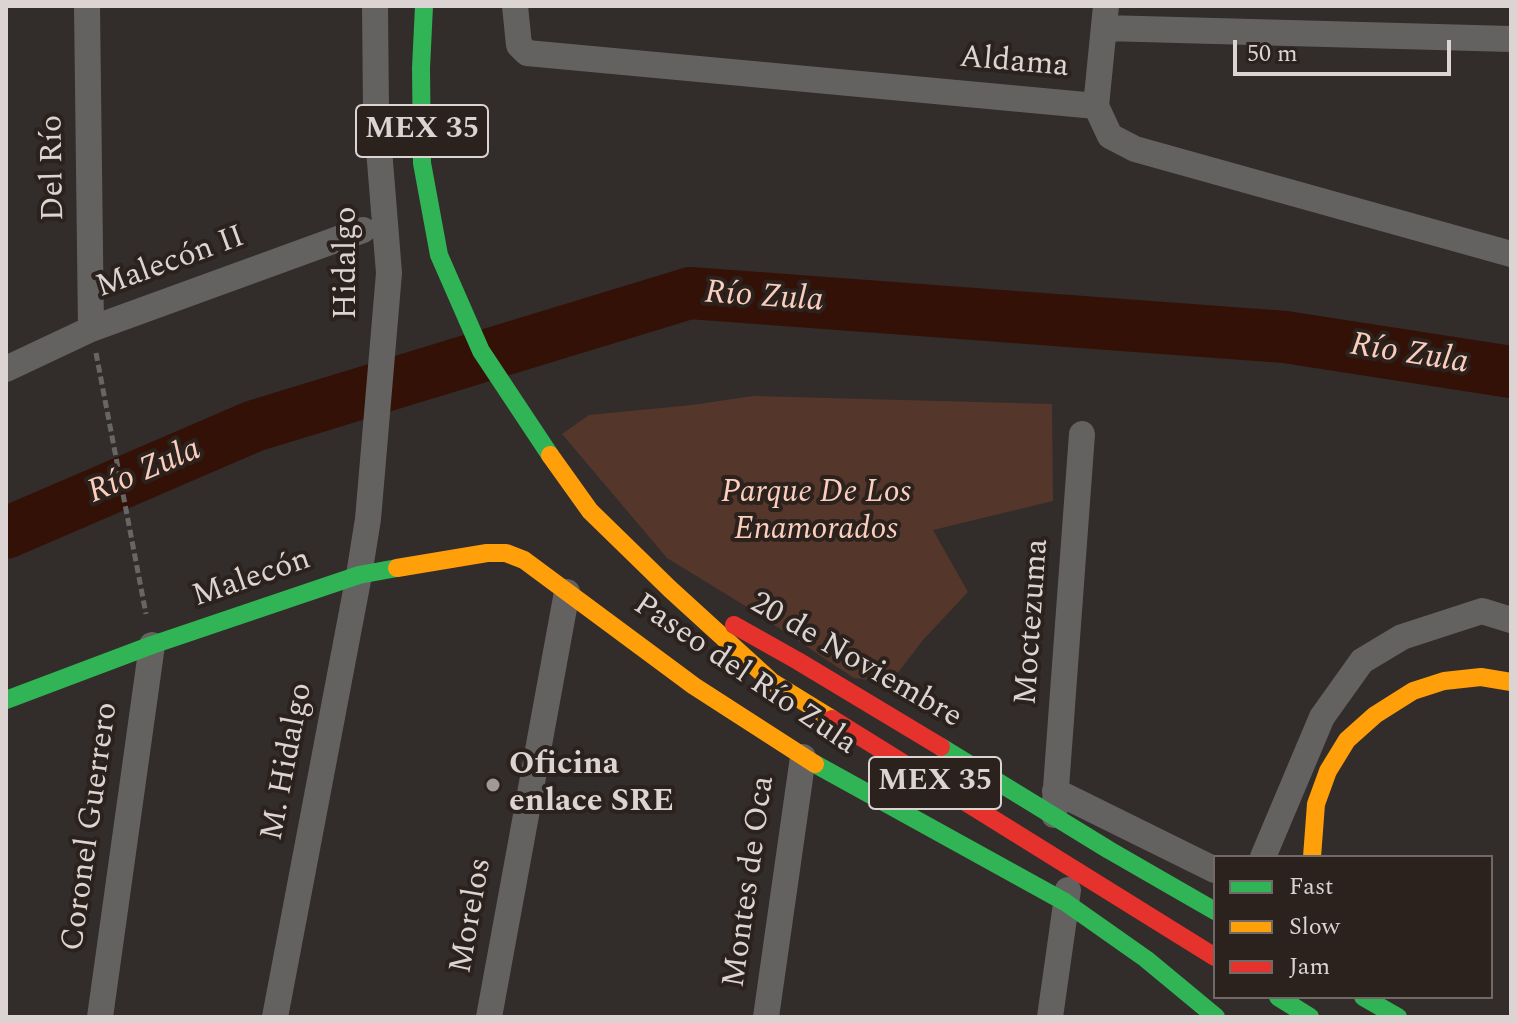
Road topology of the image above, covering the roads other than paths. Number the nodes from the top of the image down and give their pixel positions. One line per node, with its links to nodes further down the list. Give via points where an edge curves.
1 (87, 6): 10 (street, Del Río)
2 (375, 6): 13 (street, Hidalgo, via 376,112 389,273)
3 (424, 6): 16 (main road, 20 de Noviembre / MEX 35, via 422,163 439,255 481,351 544,446 590,511)
4 (515, 6): 7 (street, Aldama, via 519,45 527,53)
5 (1105, 17): 6 (street); 7 (street)
6 (1511, 39)
7 (1096, 106): 9 (street, Aldama, via 1110,136 1135,149)
8 (363, 230): 10 (street, Malecón II)
9 (1511, 254)
10 (91, 329): 11 (street, Malecón II)
11 (6, 369)
12 (1082, 434): 23 (street, Moctezuma)
13 (368, 519): 15 (street, M. Hidalgo)
14 (524, 560): 15 (main road, Malecón, via 487,553); 17 (main road, Paseo del Río Zula)
15 (359, 575): 19 (main road, Malecón); 35 (street, M. Hidalgo)
16 (670, 589): 23 (main road, 20 de Noviembre / MEX 35); 26 (main road, 20 de Noviembre / MEX 35, via 772,682)
17 (567, 592): 22 (main road, Paseo del Río Zula, via 694,686); 36 (street, Morelos)
18 (1511, 620): 24 (street, via 1482,611 1402,637 1362,661 1322,717)
19 (152, 645): 21 (main road, Malecón); 34 (street, Coronel Guerrero)
20 (1511, 682): 25 (main road, via 1481,677 1444,681 1413,691 1375,715 1347,740 1328,771 1316,804)
21 (6, 700)
22 (803, 757): 28 (main road, Paseo del Río Zula); 37 (street, Montes de Oca)
23 (1054, 803): 27 (street); 29 (main road, 20 de Noviembre / MEX 35, via 1109,850)
24 (1264, 855)
25 (1312, 855)
26 (1072, 868): 28 (street); 30 (main road, 20 de Noviembre / MEX 35)
27 (1213, 869)
28 (1065, 902): 38 (street); 39 (main road, Paseo del Río Zula)
29 (1213, 910)
30 (1213, 956)
31 (1281, 999): 40 (main road)
32 (1366, 999): 41 (main road)
33 (1397, 999): 42 (main road)
34 (100, 1017)
35 (275, 1017)
36 (489, 1017)
37 (766, 1017)
38 (1050, 1017)
39 (1216, 1017)
40 (1310, 1017)
41 (1398, 1017)
42 (1419, 1017)

